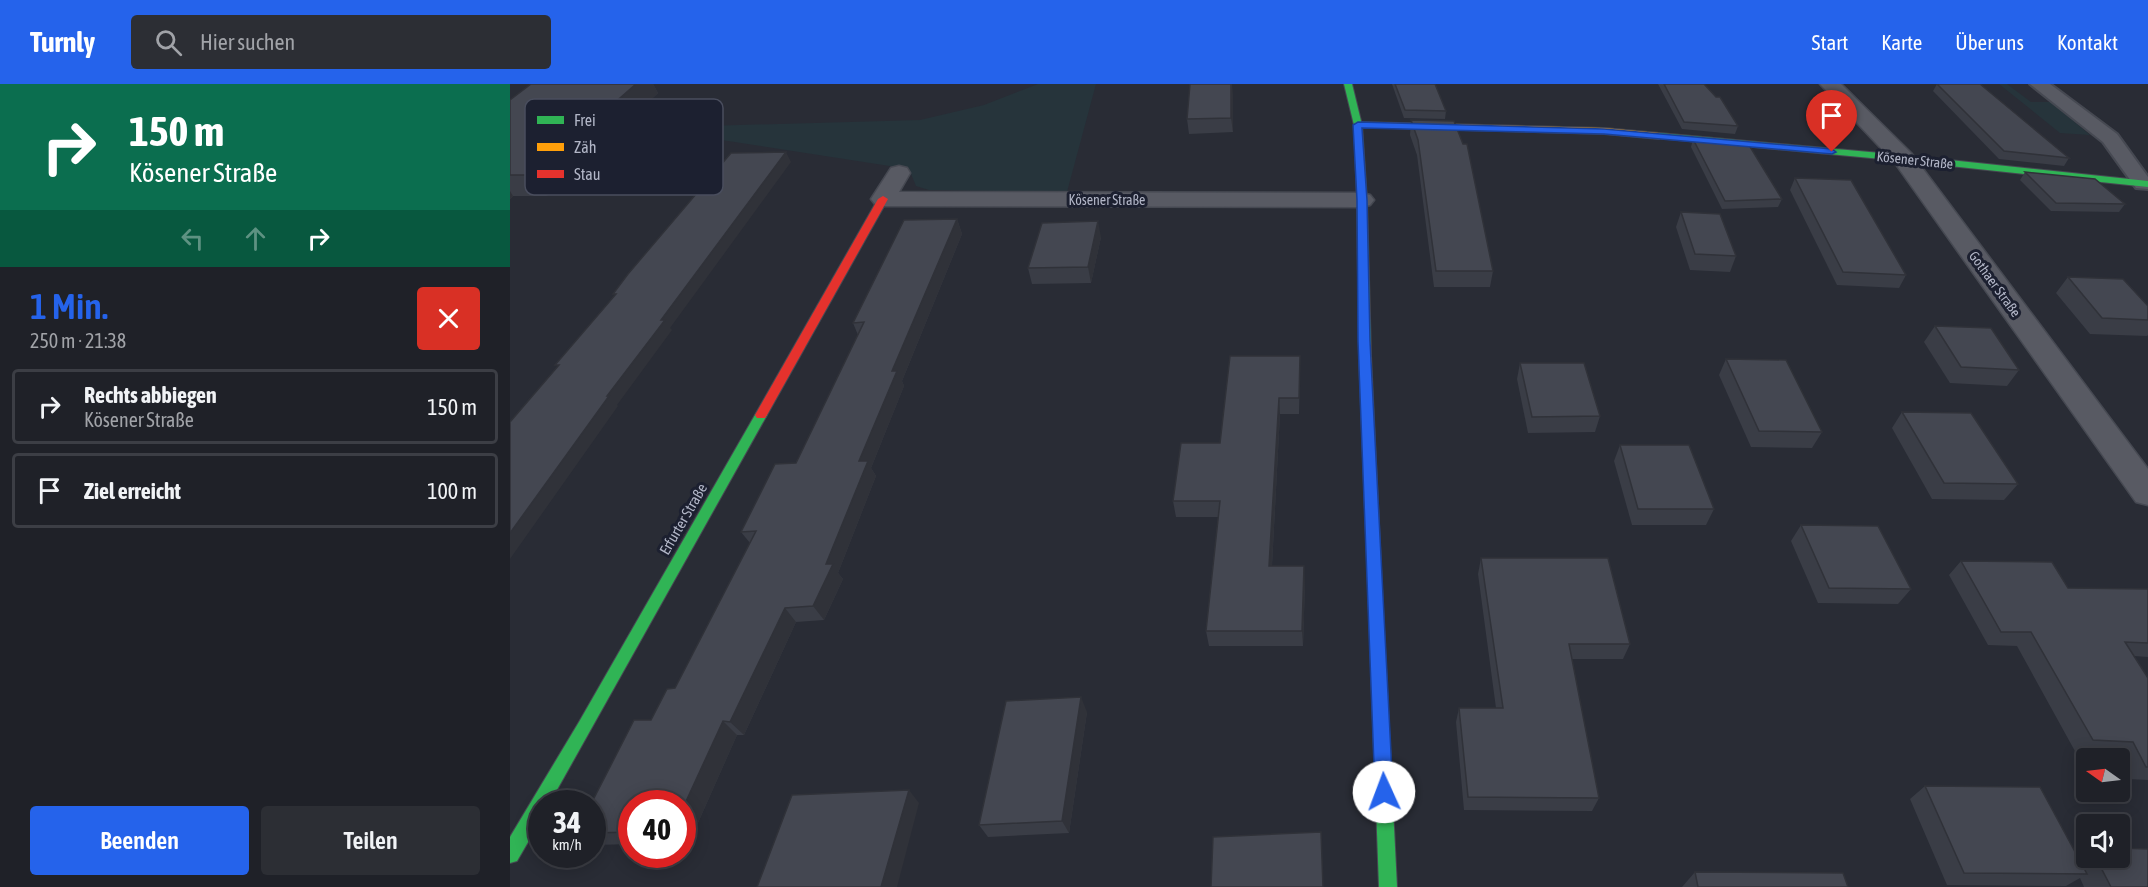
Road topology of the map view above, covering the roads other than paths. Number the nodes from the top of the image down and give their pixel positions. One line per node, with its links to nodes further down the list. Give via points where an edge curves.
1 (1348, 84): 4 (street)
2 (1830, 84): 5 (street, Gothaer Straße)
3 (2039, 84): 7 (lane, via 2110,138)
4 (1358, 125): 5 (street, Kösener Straße, via 1604,131); 9 (street)
5 (1903, 158): 7 (street, Kösener Straße); 10 (street, Gothaer Straße)
6 (899, 173): 8 (street)
7 (2145, 184)
8 (883, 199): 9 (street, Kösener Straße); 11 (street, Erfurter Straße)
9 (1362, 200): 12 (street, via 1363,317)
10 (2148, 493)
11 (510, 854)
12 (1388, 887)

